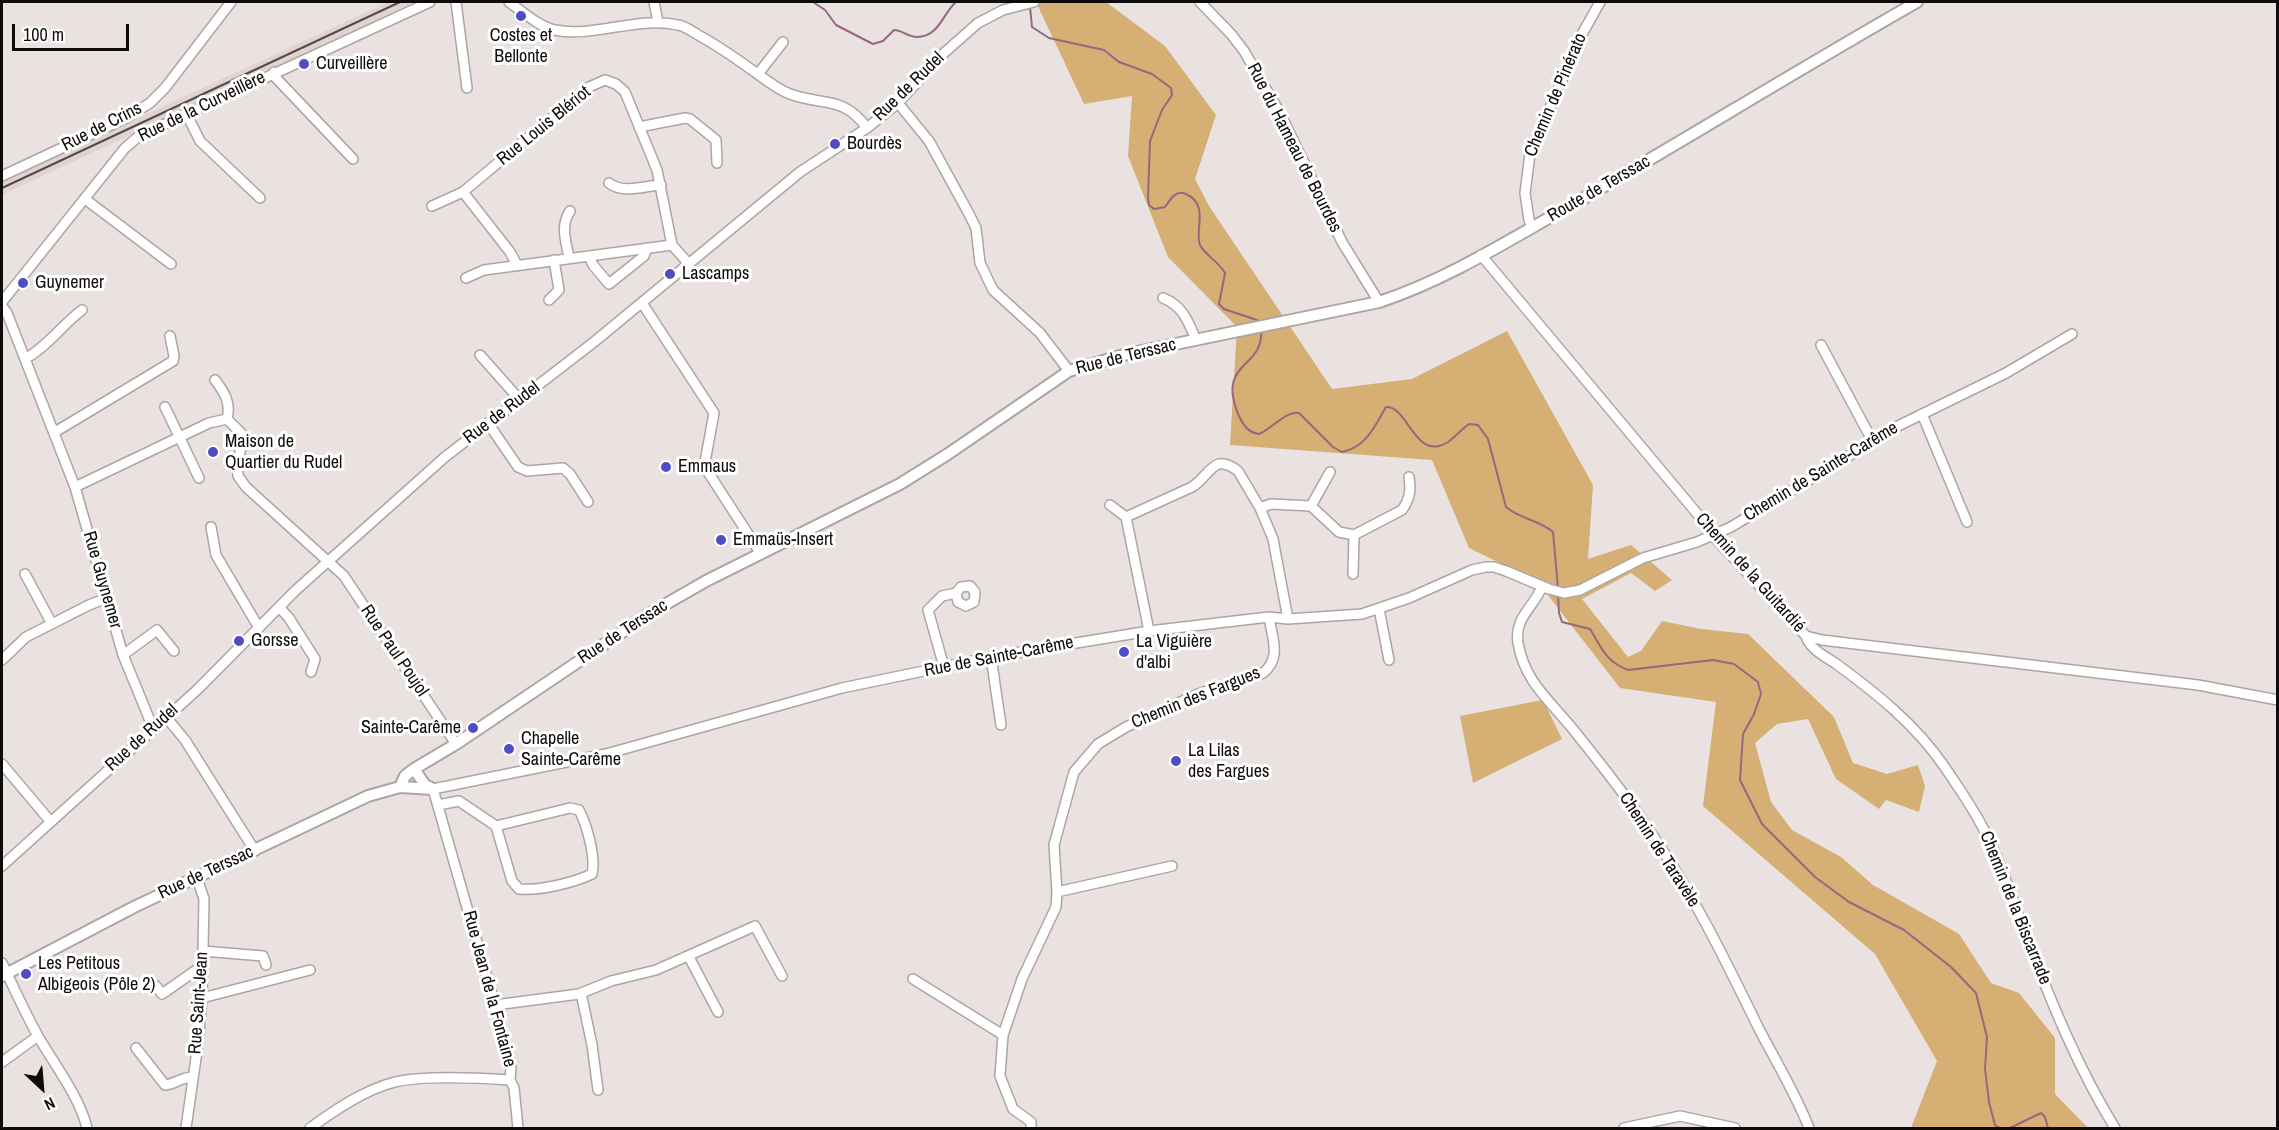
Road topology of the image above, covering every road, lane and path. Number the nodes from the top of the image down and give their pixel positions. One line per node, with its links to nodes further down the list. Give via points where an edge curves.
1 (231, 2): 21 (street, Rue de Crins, via 150,103)
2 (430, 2): 12 (street, Rue de la Curveillère)
3 (456, 2): 14 (street)
4 (509, 2): 10 (street, via 537,23 554,30)
5 (654, 2): 10 (street)
6 (1200, 2): 42 (street, Rue du Hameau de Bourdes, via 1244,51 1280,113 1342,242)
7 (1600, 2): 29 (street, Chemin de Pinérato, via 1581,36 1530,154 1525,193)
8 (1917, 2): 29 (street, Route de Terssac)
9 (1030, 3): 15 (street, Rue de Rudel, via 978,22)
10 (658, 21): 13 (street, via 681,25)
11 (783, 42): 13 (street)
12 (274, 72): 16 (street, Rue de la Curveillère); 19 (street, Rue de la Curveillère)
13 (758, 74): 18 (street, via 790,94 843,106)
14 (467, 88)
15 (898, 103): 18 (street, Rue de Rudel); 53 (street, via 929,141 968,212 976,228 980,263 993,290 1040,333)
16 (186, 113): 25 (street, via 200,141); 26 (street, Rue de la Curveillère, via 131,142)
17 (639, 127): 20 (street, via 690,119 716,140); 23 (street, Rue Louis Blériot); 24 (street, Rue Louis Blériot, via 625,92 605,80 596,83)
18 (867, 128): 37 (street, Rue de Rudel, via 800,172)
19 (353, 159)
20 (717, 163)
21 (2, 176)
22 (609, 183): 23 (street, via 616,189)
23 (661, 184): 30 (street, Rue Louis Blériot)
24 (463, 192): 27 (street, Rue Louis Blériot); 38 (street)
25 (260, 198)
26 (85, 199): 36 (street); 44 (street, Rue de la Curveillère)
27 (432, 206)
28 (570, 211): 34 (street, via 564,225)
29 (1532, 227): 32 (street, Route de Terssac)
30 (672, 245): 31 (street); 37 (street)
31 (647, 248): 33 (street); 33 (street, via 644,255 609,284)
32 (1481, 255): 42 (street, Route de Terssac, via 1418,288); 75 (street, Chemin de la Guitardié)
33 (589, 256): 34 (street)
34 (569, 258): 35 (street)
35 (554, 260): 38 (street); 41 (street, via 559,290)
36 (171, 264)
37 (689, 264): 43 (street, Rue de Rudel)
38 (517, 265): 39 (street, via 476,272)
39 (466, 278)
40 (1162, 298): 49 (street, via 1180,309)
41 (549, 300)
42 (1378, 302): 46 (street, Route de Terssac)
43 (642, 303): 55 (street, Rue de Rudel); 76 (street, via 714,413 706,469)
44 (2, 304): 52 (street, Rue Guynemer)
45 (81, 310): 52 (street)
46 (1261, 326): 49 (street, Rue de Terssac)
47 (2072, 334): 57 (street, Chemin de Sainte-Carême, via 2006,373)
48 (170, 336): 60 (street, via 173,362)
49 (1196, 340): 53 (street, Rue de Terssac)
50 (1821, 345): 62 (street)
51 (480, 355): 55 (street)
52 (25, 359): 60 (street, Rue Guynemer)
53 (1069, 371): 76 (street, Rue de Terssac, via 919,472)
54 (215, 380): 58 (street, via 227,398)
55 (520, 399): 59 (street, Rue de Rudel)
56 (165, 408): 61 (street)
57 (1922, 414): 62 (street, Chemin de Sainte-Carême); 72 (street)
58 (227, 420): 61 (street, via 209,423); 77 (street, Rue Paul Poujol, via 241,433 238,476)
59 (488, 423): 67 (street, via 518,467 527,471 563,468); 77 (street, Rue de Rudel, via 430,469)
60 (55, 432): 66 (street, Rue Guynemer)
61 (180, 437): 65 (street); 66 (street)
62 (1873, 442): 75 (street, Chemin de Sainte-Carême)
63 (1330, 472): 69 (street)
64 (1408, 477): 74 (street, via 1411,488 1402,510)
65 (199, 478)
66 (75, 487): 83 (street, Rue Guynemer)
67 (588, 502)
68 (1110, 505): 71 (street)
69 (1311, 506): 70 (street, via 1271,504); 74 (street, via 1339,532)
70 (1260, 508): 71 (street, via 1238,471 1225,463 1211,467 1192,487); 87 (street, via 1273,539)
71 (1126, 517): 90 (street)
72 (1966, 522)
73 (211, 527): 89 (street, via 216,555)
74 (1354, 535): 79 (street)
75 (1713, 536): 82 (street, Chemin de Sainte-Carême, via 1643,558 1580,590); 91 (street, Chemin de la Guitardié)
76 (761, 554): 103 (street, Rue de Terssac, via 652,612)
77 (327, 562): 84 (street, Rue de Rudel); 103 (street, Rue Paul Poujol, via 344,576)
78 (25, 574): 88 (street)
79 (1353, 574)
80 (1545, 588): 82 (street, Rue de Sainte-Carême); 85 (street, Rue de Sainte-Carême, via 1486,567); 144 (street, Chemin de Taravèle, via 1522,615 1517,630 1524,666 1540,693 1576,733 1671,862 1713,936)
81 (956, 593): 97 (street, via 942,596 928,610)
82 (1564, 593)
83 (107, 598): 88 (street); 93 (street, Rue Guynemer)
84 (279, 607): 89 (street, Rue de Rudel); 98 (street, via 315,659)
85 (1380, 609): 87 (street, Rue de Sainte-Carême, via 1337,617); 96 (street)
86 (1269, 617): 87 (street, Rue de Sainte-Carême); 90 (street, Rue de Sainte-Carême); 115 (street, Chemin des Fargues, via 1275,656 1263,673 1198,694 1126,727 1098,744 1081,762 1074,772 1054,845)
87 (1288, 619)
88 (52, 624): 95 (street, via 26,637)
89 (259, 628): 100 (street, Rue de Rudel)
90 (1149, 631): 94 (street, Rue de Sainte-Carême)
91 (1806, 636): 99 (street, Chemin de la Guitardié, via 2198,685); 145 (street, Chemin de la Biscarrade, via 1811,646 1897,712 1932,749 1985,830 2061,1021)
92 (174, 651): 93 (street, via 156,630)
93 (123, 655): 102 (street, Rue Guynemer)
94 (991, 657): 97 (street, Rue de Sainte-Carême); 101 (street)
95 (2, 660)
96 (1389, 660)
97 (944, 667): 107 (street, Rue de Sainte-Carême, via 842,688 606,754)
98 (310, 672)
99 (2277, 700)
100 (166, 717): 102 (street, Rue de Rudel); 111 (street)
101 (1000, 725)
102 (153, 728): 109 (street, Rue de Rudel)
103 (456, 744): 105 (street, Rue de Terssac)
104 (2, 764): 109 (street)
105 (414, 769): 106 (street, Rue de Terssac); 107 (street, Rue Jean de la Fontaine, via 424,785)
106 (400, 787): 107 (street); 111 (street, Rue de Terssac, via 368,796)
107 (433, 789): 108 (street, Rue Jean de la Fontaine)
108 (438, 806): 110 (street, via 459,801); 128 (street, Rue Jean de la Fontaine)
109 (50, 821): 112 (street, Rue de Rudel)
110 (496, 826): 110 (street, via 512,881 519,889 530,890 592,874 594,866 579,810 570,808)
111 (255, 851): 114 (street, Rue de Terssac)
112 (2, 866)
113 (1172, 866): 115 (street)
114 (197, 878): 116 (street, Rue Saint-Jean, via 204,899); 122 (street, Rue de Terssac)
115 (1057, 892): 130 (street, Chemin des Fargues, via 1056,908 1022,979)
116 (203, 951): 119 (street, via 263,956); 120 (street, Rue Saint-Jean)
117 (689, 957): 123 (street, via 755,926); 126 (street); 129 (street)
118 (2, 963): 122 (street)
119 (266, 965)
120 (202, 966): 125 (street, via 162,994); 127 (street, Rue Saint-Jean)
121 (310, 970): 127 (street)
122 (4, 975): 131 (street)
123 (782, 975)
124 (913, 980): 130 (street)
125 (156, 986)
126 (581, 993): 128 (street); 136 (street)
127 (202, 998): 134 (street, Rue Saint-Jean)
128 (495, 1005): 135 (street, Rue Jean de la Fontaine, via 511,1068)
129 (718, 1012)
130 (1003, 1035): 141 (street, Chemin des Fargues, via 1000,1076 1013,1109 1031,1122)
131 (38, 1036): 133 (street); 137 (street)
132 (136, 1048): 134 (street, via 165,1085)
133 (2, 1062)
134 (193, 1077): 138 (street, Rue Saint-Jean)
135 (510, 1080): 139 (street, Rue Jean de la Fontaine, via 417,1078 393,1083 342,1106); 140 (street)
136 (598, 1090)
137 (87, 1128)
138 (186, 1128)
139 (310, 1128)
140 (518, 1128)
141 (1031, 1128)
142 (1624, 1128): 143 (street, via 1680,1116)
143 (1735, 1128)
144 (1809, 1128)
145 (2115, 1128)

